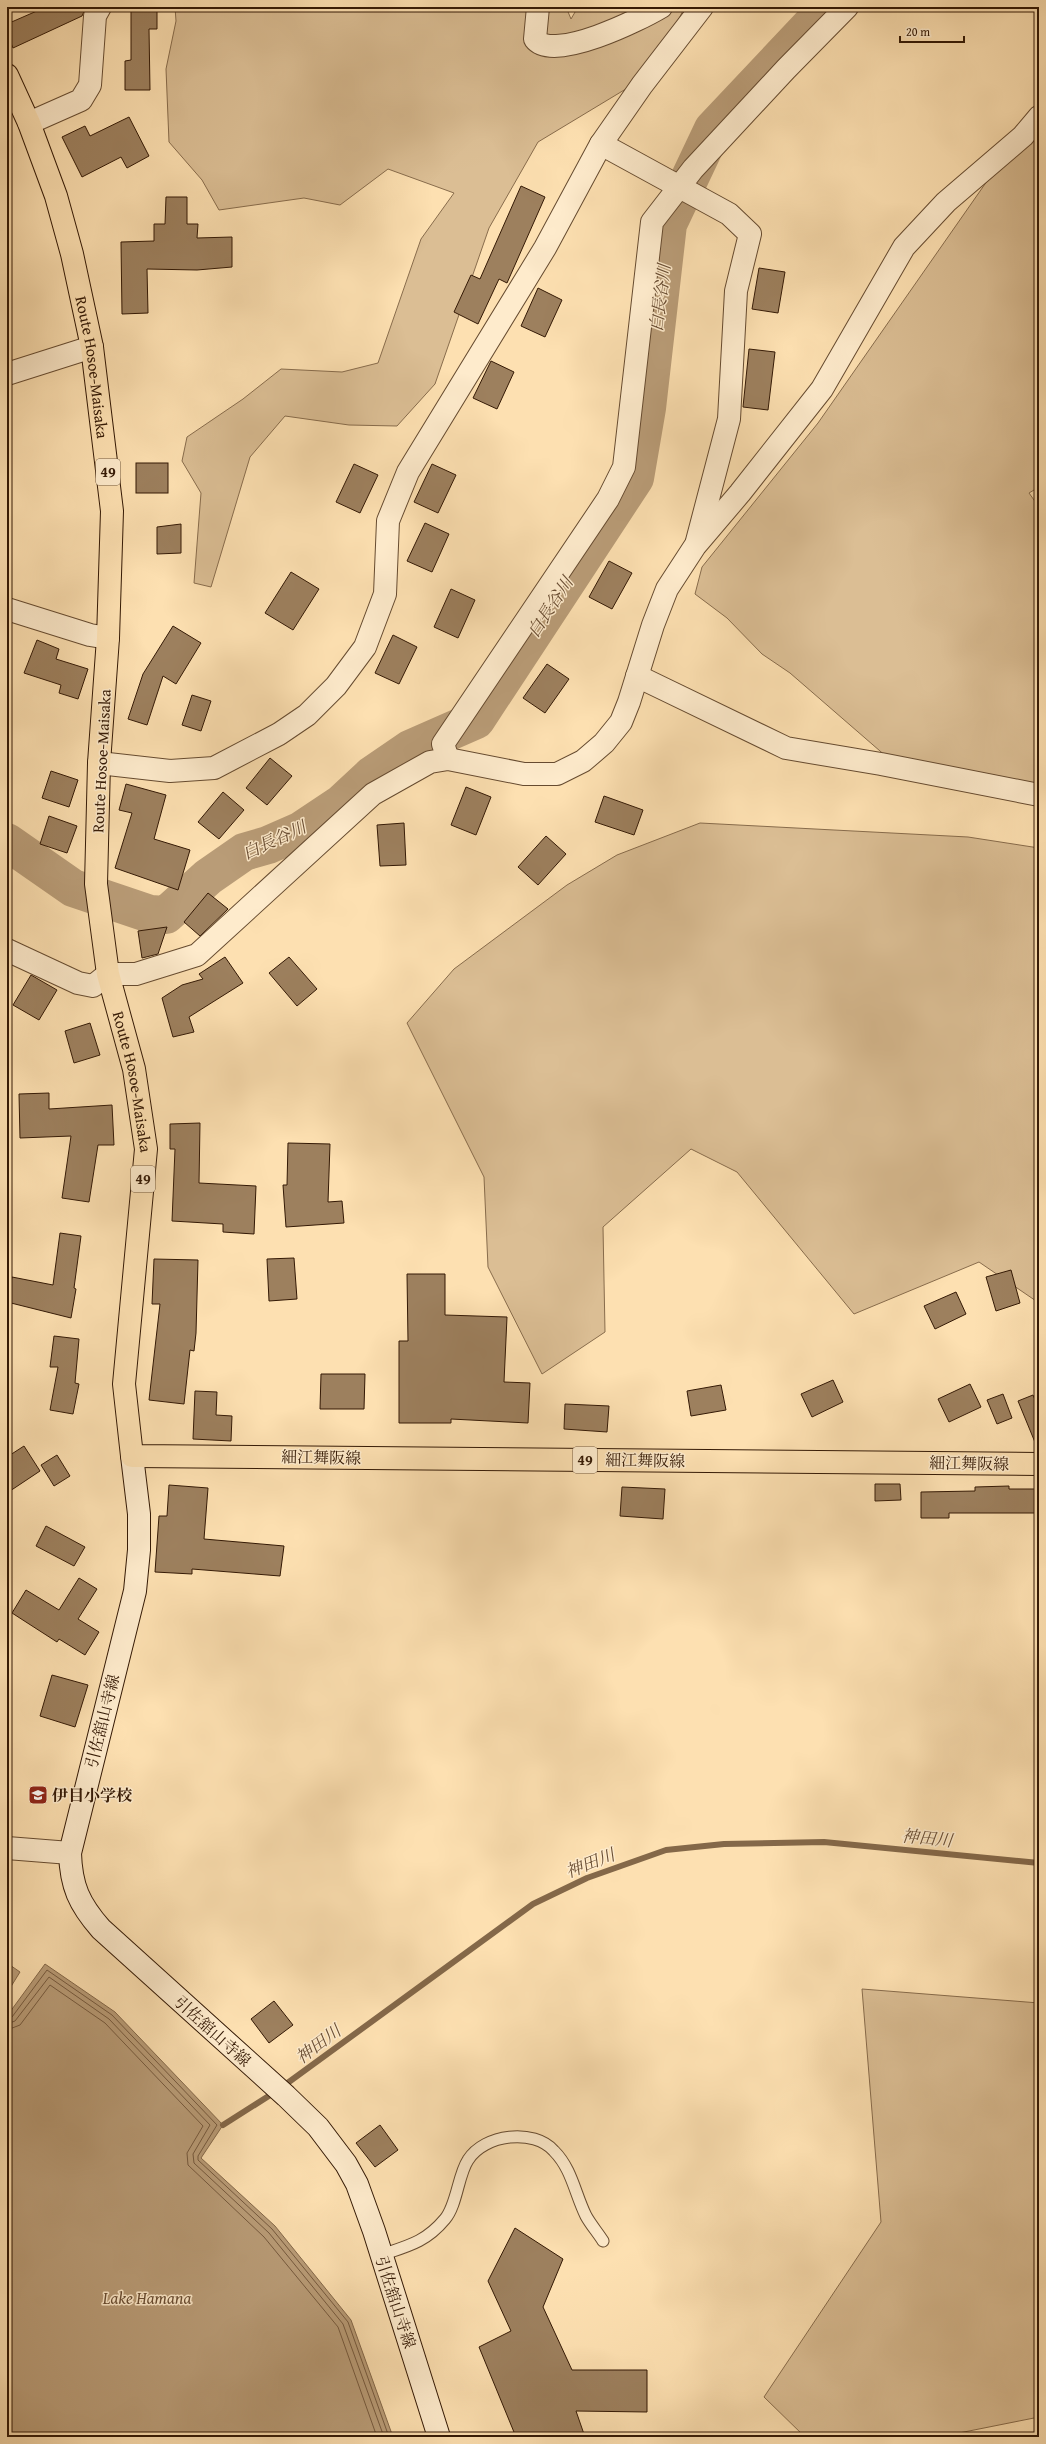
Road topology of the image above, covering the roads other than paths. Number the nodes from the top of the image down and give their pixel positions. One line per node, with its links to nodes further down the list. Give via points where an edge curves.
1 (100, 7): 8 (street, via 95,16 90,85 80,100)
2 (538, 7): 3 (street, via 535,38 543,44 559,46 624,27)
3 (661, 7)
4 (702, 7): 9 (street, via 642,85)
5 (847, 7): 10 (street)
6 (7, 75): 8 (main road, Route Hosoe-Maisaka / 49)
7 (1039, 117): 13 (street, via 1023,136 946,202 904,247 822,389)
8 (29, 123): 11 (main road, Route Hosoe-Maisaka / 49, via 56,196 72,254)
9 (601, 144): 10 (street); 18 (street, via 545,248 408,472 388,522 385,594 365,647 336,686 308,715 279,734 214,768 170,771)
10 (678, 186): 13 (street, via 729,214 750,234 736,291 728,419); 17 (street, via 652,222 624,467 608,499 443,744)
11 (92, 347): 12 (street); 15 (main road, Route Hosoe-Maisaka / 49, via 112,511)
12 (7, 374)
13 (695, 546): 16 (street, via 667,589)
14 (7, 608): 15 (street, via 90,635)
15 (108, 638): 18 (main road, Route Hosoe-Maisaka / 49)
16 (637, 676): 17 (street, via 621,722 604,743 583,761 557,774 524,774); 19 (street, via 786,748)
17 (448, 759): 21 (street, via 430,762 373,794 197,955 136,974)
18 (99, 763): 21 (main road, Route Hosoe-Maisaka / 49, via 96,884)
19 (1039, 794)
20 (7, 950): 21 (street, via 78,983 93,986)
21 (108, 974): 22 (main road, Route Hosoe-Maisaka / 49, via 134,1069 146,1149 124,1384)
22 (132, 1456): 23 (main road, 細江舞阪線 / 49); 25 (street, 引佐舘山寺線, via 139,1514 139,1550 134,1591)
23 (1039, 1464)
24 (7, 1848): 25 (street)
25 (70, 1853): 27 (street, 引佐舘山寺線, via 75,1890 86,1912 106,1934 318,2127 346,2164 357,2184)
26 (603, 2241): 27 (lane, via 586,2216 570,2173 554,2150 536,2140 518,2136 489,2142 468,2159 447,2218 423,2240)
27 (380, 2255): 28 (street, 引佐舘山寺線)
28 (439, 2437)

